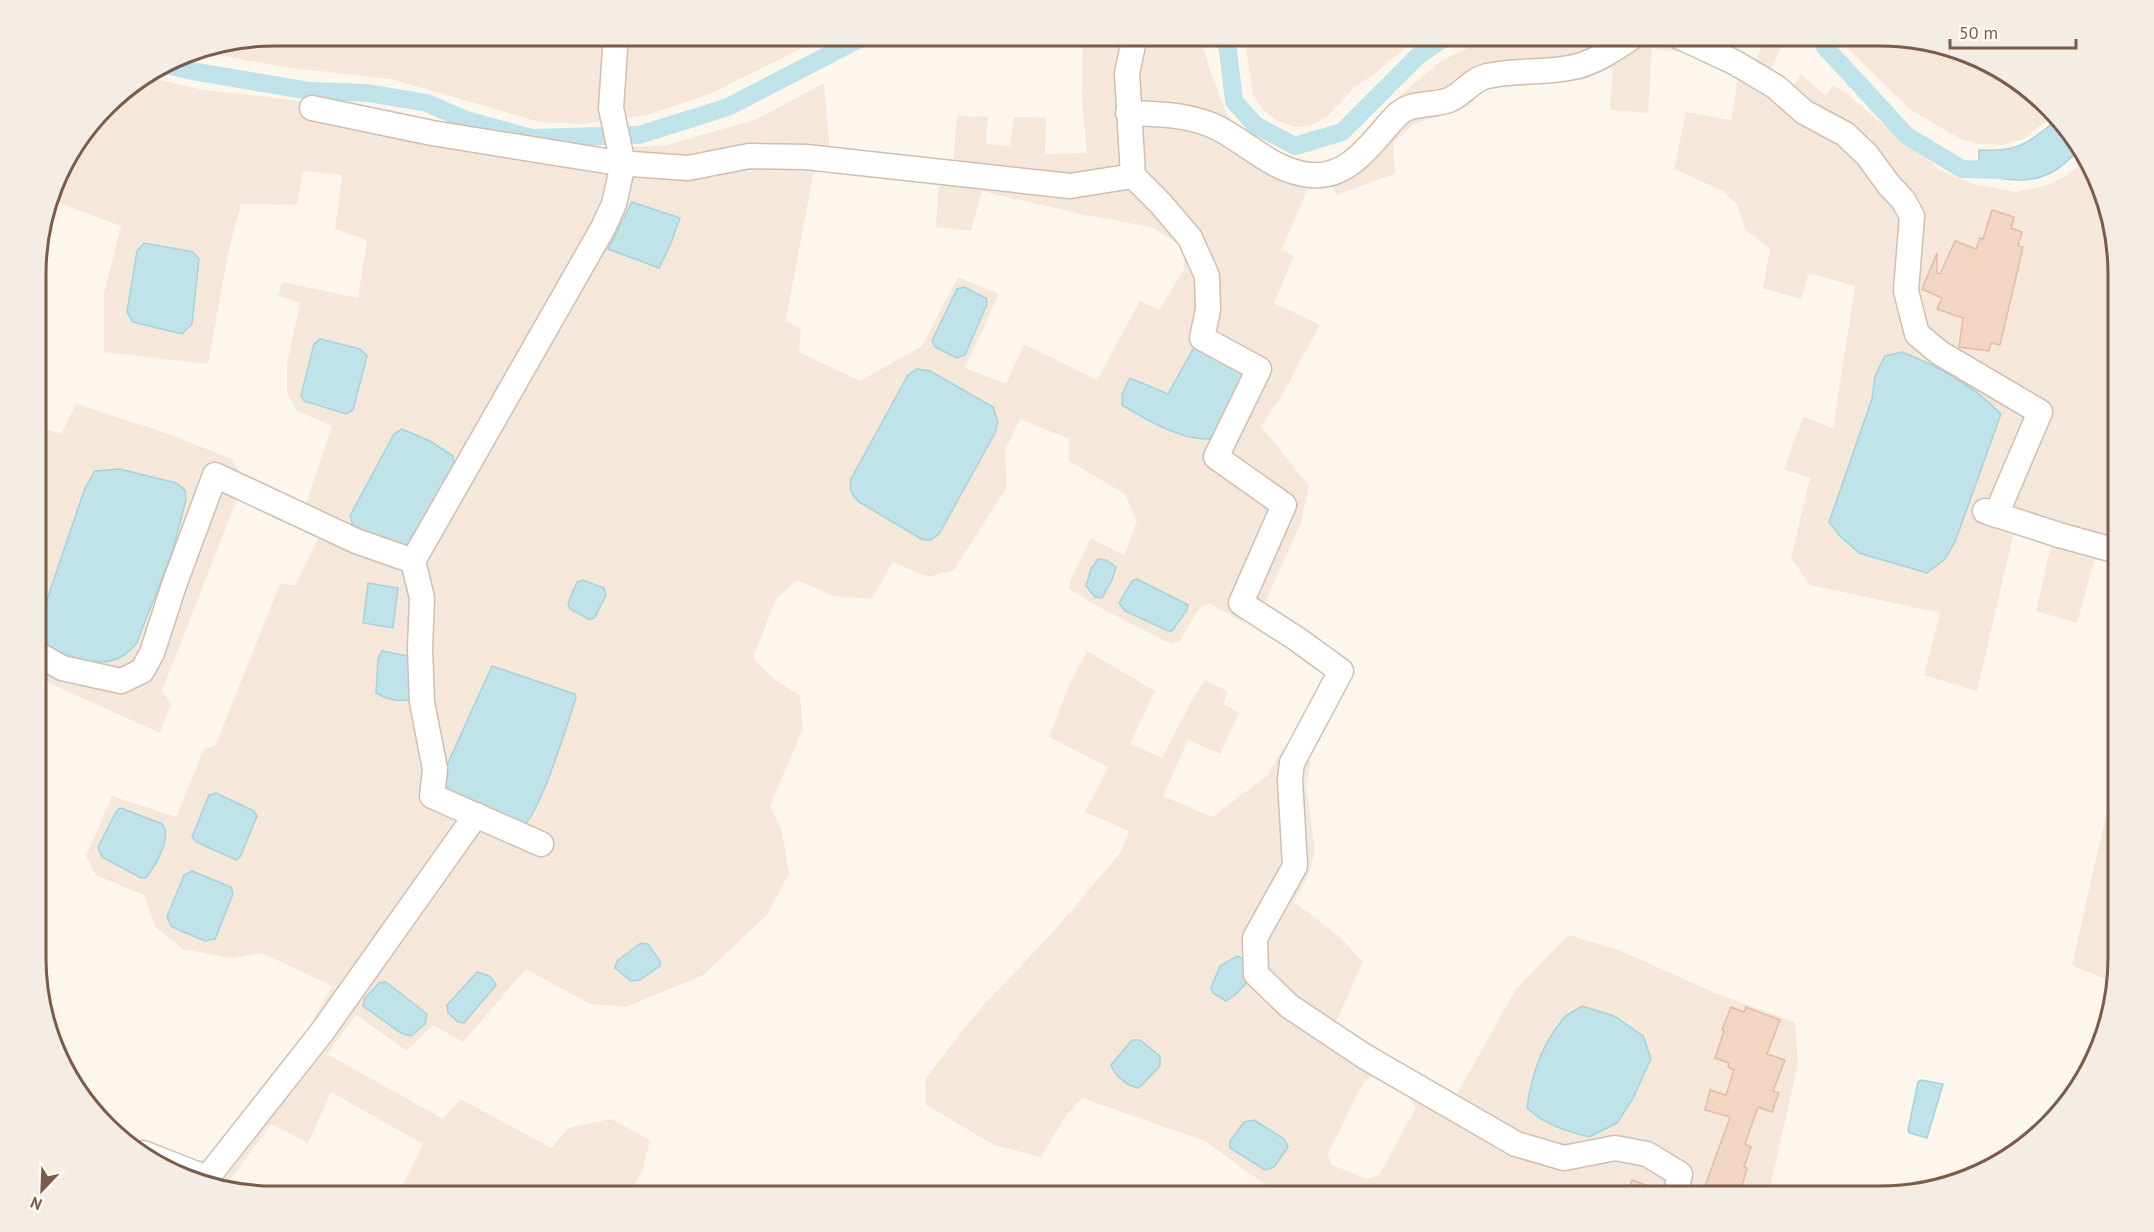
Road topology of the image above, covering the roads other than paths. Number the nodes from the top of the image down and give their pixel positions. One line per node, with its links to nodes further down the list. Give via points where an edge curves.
1 (615, 46): 7 (street, via 611,108)
2 (1133, 46): 6 (street, via 1127,73)
3 (1619, 46): 6 (street, via 1577,66 1485,77 1473,81 1452,99 1409,107 1398,113 1363,153 1327,175 1281,168 1217,128 1191,119)
4 (1700, 46): 9 (street, via 1776,87 1816,120 1845,134 1867,155 1912,216 1906,291 1917,334 1940,353 2040,412 1990,513)
5 (312, 108): 7 (street, via 432,133)
6 (1128, 113): 8 (street)
7 (622, 157): 8 (street, via 688,168 749,156 806,157 1070,186); 10 (street, via 614,204 603,228)
8 (1133, 176): 15 (street, via 1190,238 1207,276 1208,310 1202,338 1259,369 1216,457 1284,505 1241,603 1341,671 1292,763 1295,866 1255,938 1256,974 1290,1006 1364,1056 1516,1144 1564,1158 1615,1148 1647,1154 1680,1174)
9 (2108, 548)
10 (413, 561): 11 (street, via 356,540 215,475 142,672 121,681 62,668); 12 (street, via 422,598 422,702 435,769 432,796)
11 (46, 659)
12 (476, 815): 13 (street); 14 (street, via 322,1032)
13 (541, 844)
14 (210, 1176)
15 (1677, 1186)

